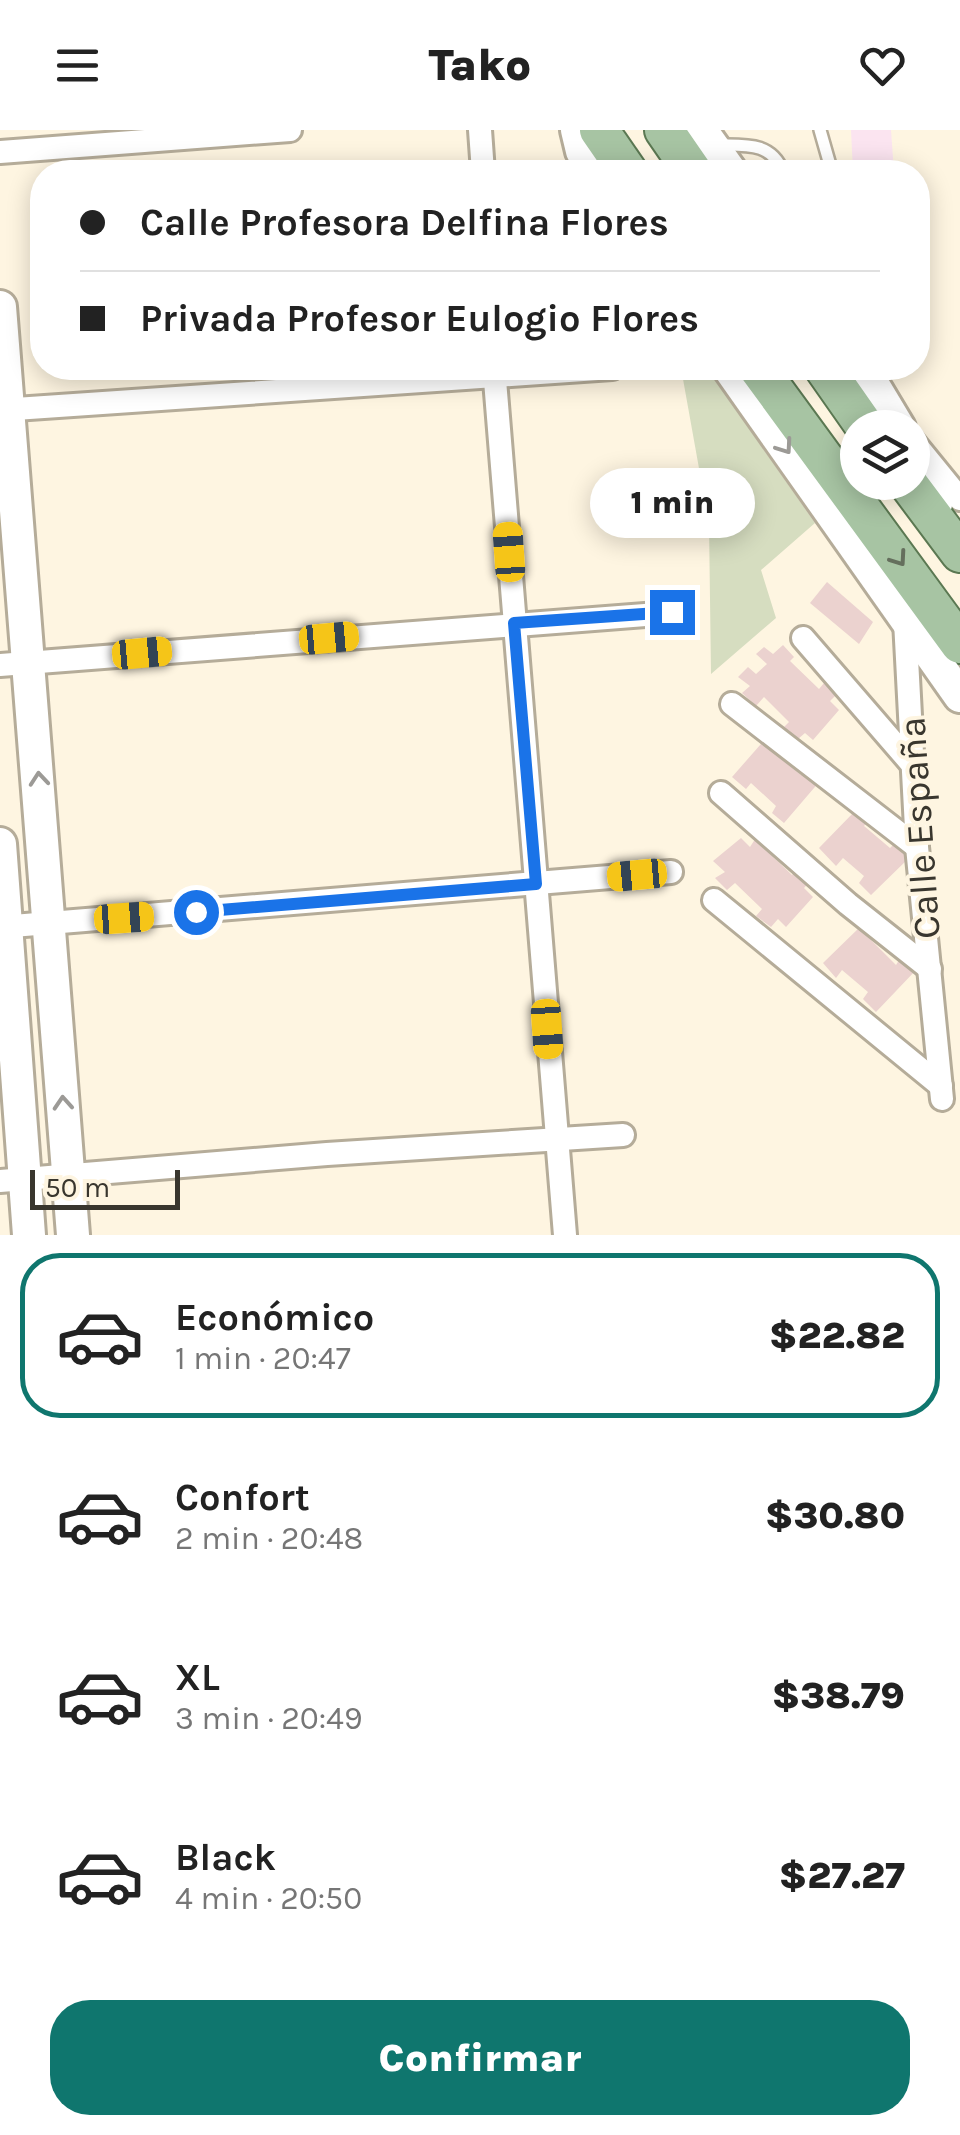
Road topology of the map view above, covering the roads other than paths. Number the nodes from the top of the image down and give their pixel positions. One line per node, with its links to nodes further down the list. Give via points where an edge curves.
1 (290, 130): 9 (street)
2 (480, 130): 10 (street)
3 (577, 130): 11 (street)
4 (600, 130): 12 (main road)
5 (628, 130): 13 (main road)
6 (664, 130): 8 (main road)
7 (820, 130): 15 (lane)
8 (702, 149): 14 (lane, via 761,148)
9 (0, 152)
10 (482, 160)
11 (587, 160)
12 (620, 160)
13 (648, 160)
14 (776, 160)
15 (829, 160)
16 (0, 307): 23 (street)
17 (382, 380): 23 (street)
18 (496, 380): 33 (street)
19 (738, 380): 32 (street, one-way to 32)
20 (767, 380): 29 (main road)
21 (789, 380): 29 (main road)
22 (847, 380): 24 (main road)
23 (4, 410): 36 (street)
24 (876, 410)
25 (930, 467): 27 (street)
26 (930, 492): 30 (street)
27 (960, 499)
28 (920, 500): 30 (main road)
29 (860, 505): 35 (main road, one-way to 35)
30 (960, 553)
31 (672, 612): 33 (street)
32 (905, 618): 37 (street); 39 (street, Calle España)
33 (514, 623): 36 (street); 44 (street)
34 (802, 638): 39 (street)
35 (960, 644)
36 (14, 664): 46 (street, one-way to 36)
37 (960, 696)
38 (732, 704): 42 (street)
39 (911, 762): 42 (street, Calle España)
40 (721, 793): 48 (street)
41 (0, 844): 47 (street)
42 (917, 847): 48 (street, Calle España)
43 (671, 872): 44 (street)
44 (536, 884): 46 (street); 50 (street)
45 (714, 900): 48 (street, Calle España, via 942,1092)
46 (50, 923): 47 (street); 51 (street, one-way to 46)
47 (3, 926): 52 (street)
48 (930, 970)
49 (623, 1134): 50 (street)
50 (555, 1138): 51 (street); 55 (street)
51 (68, 1176): 52 (street); 54 (street)
52 (12, 1180): 53 (street)
53 (29, 1235)
54 (73, 1235)
55 (566, 1235)

